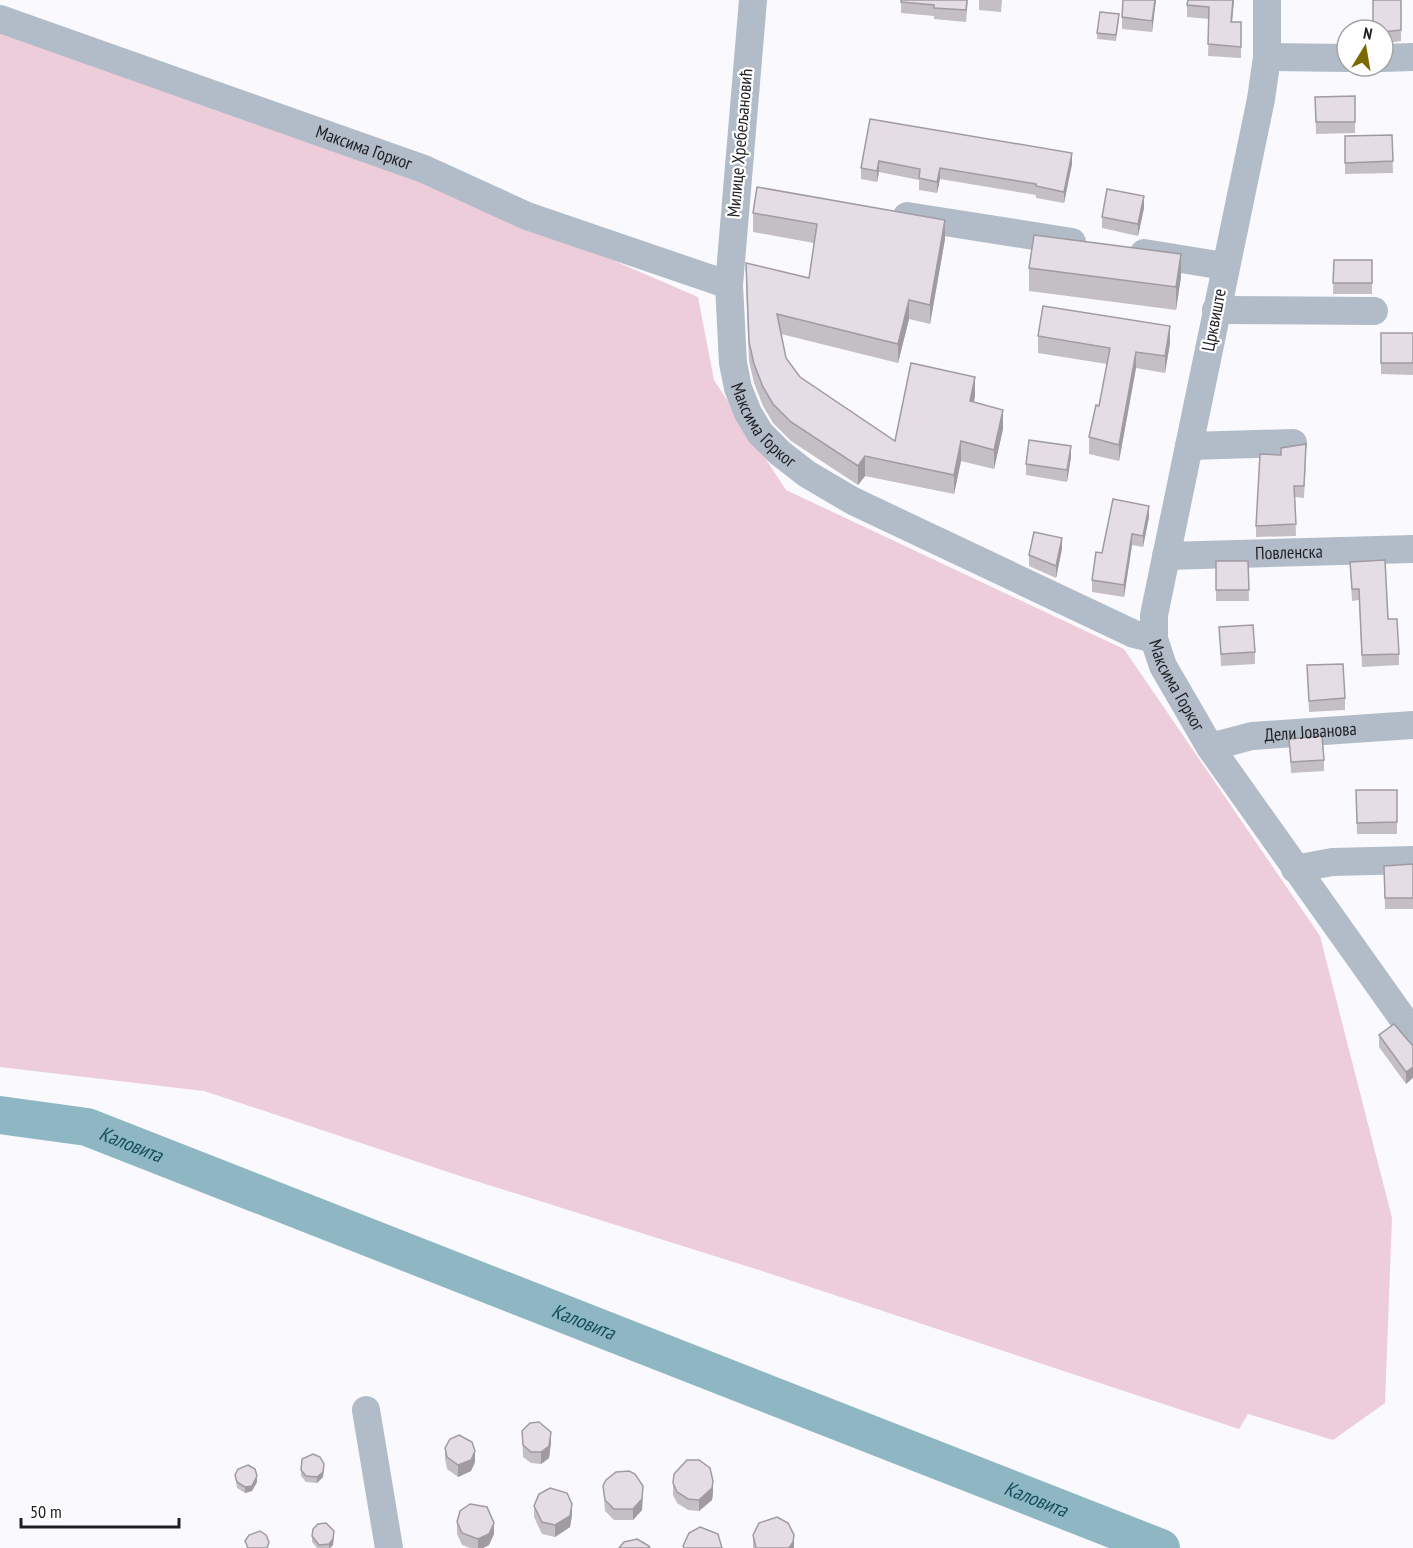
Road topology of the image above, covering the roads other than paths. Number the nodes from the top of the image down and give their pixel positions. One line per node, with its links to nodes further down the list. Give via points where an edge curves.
1 (753, 0): 8 (street, Милице Хребељановић)
2 (1267, 0): 4 (street, Црквиште)
3 (0, 19): 12 (street, Максима Горког, via 424,169 526,216)
4 (1267, 57): 6 (street); 11 (street, Црквиште)
5 (1413, 57): 7 (street)
6 (1335, 58)
7 (1395, 58)
8 (736, 185): 9 (street); 12 (street, Милице Хребељановић)
9 (768, 192)
10 (880, 212): 11 (street)
11 (1224, 266): 13 (street, Црквиште)
12 (729, 285): 19 (street, Максима Горког, via 738,387 760,433 780,453 853,501 1134,634)
13 (1216, 310): 14 (street); 16 (street, Црквиште)
14 (1374, 311)
15 (1293, 443): 16 (street)
16 (1189, 446): 18 (street, Црквиште)
17 (1413, 549): 18 (street, Повленска)
18 (1166, 556): 19 (street, Црквиште, via 1154,615)
19 (1154, 639): 21 (street, Максима Горког, via 1163,666)
20 (1413, 725): 21 (street, Дели Јованова, via 1252,736)
21 (1210, 747): 23 (street, Максима Горког)
22 (1413, 860): 23 (street, via 1332,862)
23 (1295, 869): 24 (street, Максима Горког)
24 (1413, 1033)
25 (366, 1410): 26 (street)
26 (389, 1548)

